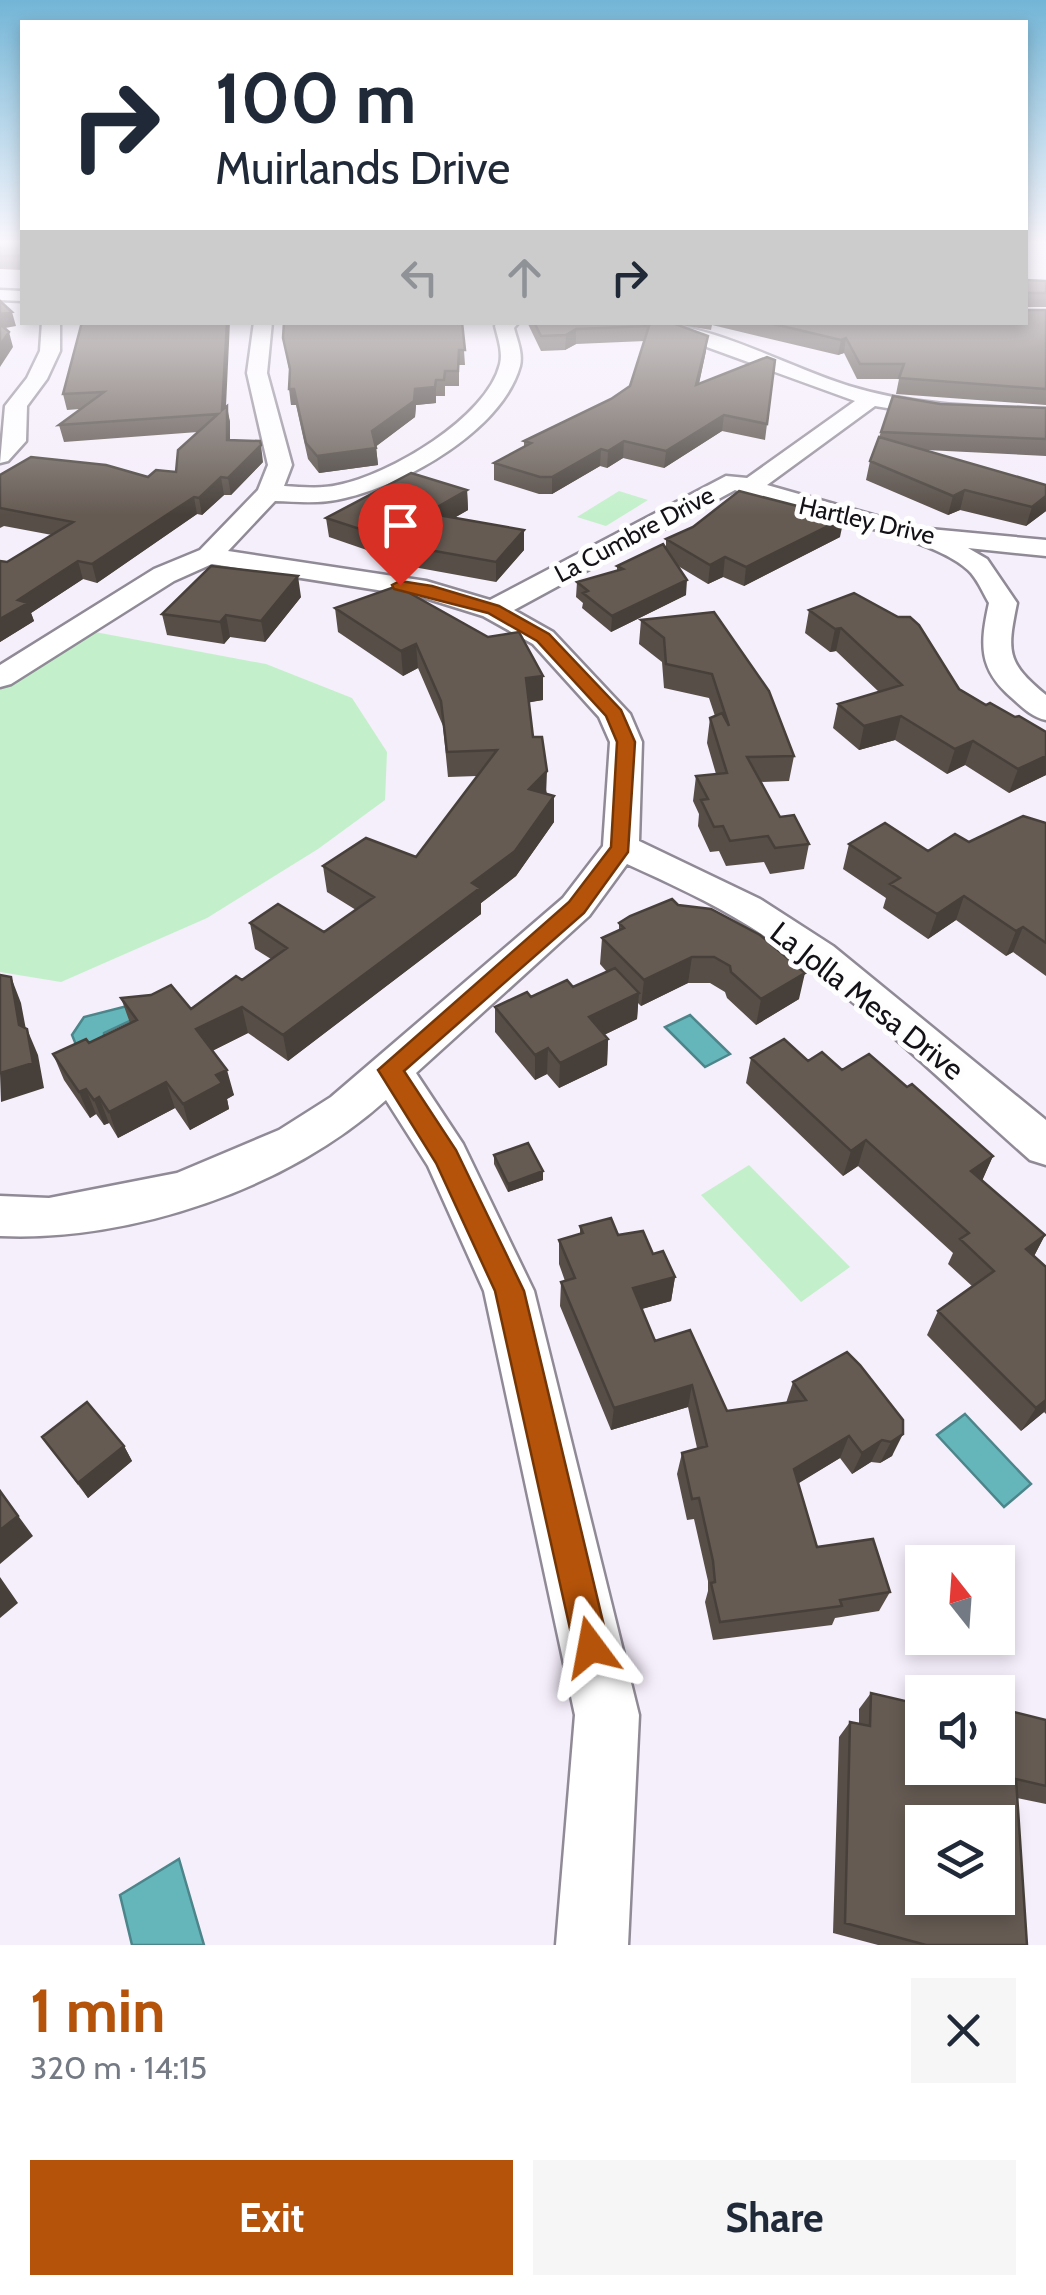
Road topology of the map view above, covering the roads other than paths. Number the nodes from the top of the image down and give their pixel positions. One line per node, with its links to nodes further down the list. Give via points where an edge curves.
1 (51, 334): 7 (street, via 50,352 16,406 15,441)
2 (262, 334): 9 (street, via 258,373 280,466)
3 (505, 334): 9 (street, via 510,365 499,388 448,443 338,493)
4 (690, 334): 5 (street)
5 (871, 399): 6 (street); 8 (street, La Cumbre Drive)
6 (1046, 416)
7 (0, 456)
8 (750, 486): 10 (street, Hartley Drive); 13 (street, La Cumbre Drive, via 734,481)
9 (270, 493): 12 (street)
10 (918, 536): 11 (street, Hartley Drive); 15 (street, via 978,566 1002,603 992,649 998,669)
11 (1046, 548)
12 (209, 556): 13 (street, via 426,589); 14 (street, via 164,575)
13 (494, 610): 16 (street, via 543,638 614,714 626,742)
14 (0, 678)
15 (1046, 711)
16 (621, 847): 17 (street, via 576,908); 18 (street, La Jolla Mesa Drive, via 782,929)
17 (390, 1070): 19 (street, via 347,1109 294,1143 184,1192 49,1218); 20 (street, via 447,1158 509,1291 607,1714)
18 (1046, 1147)
19 (0, 1216)
20 (592, 1945)

